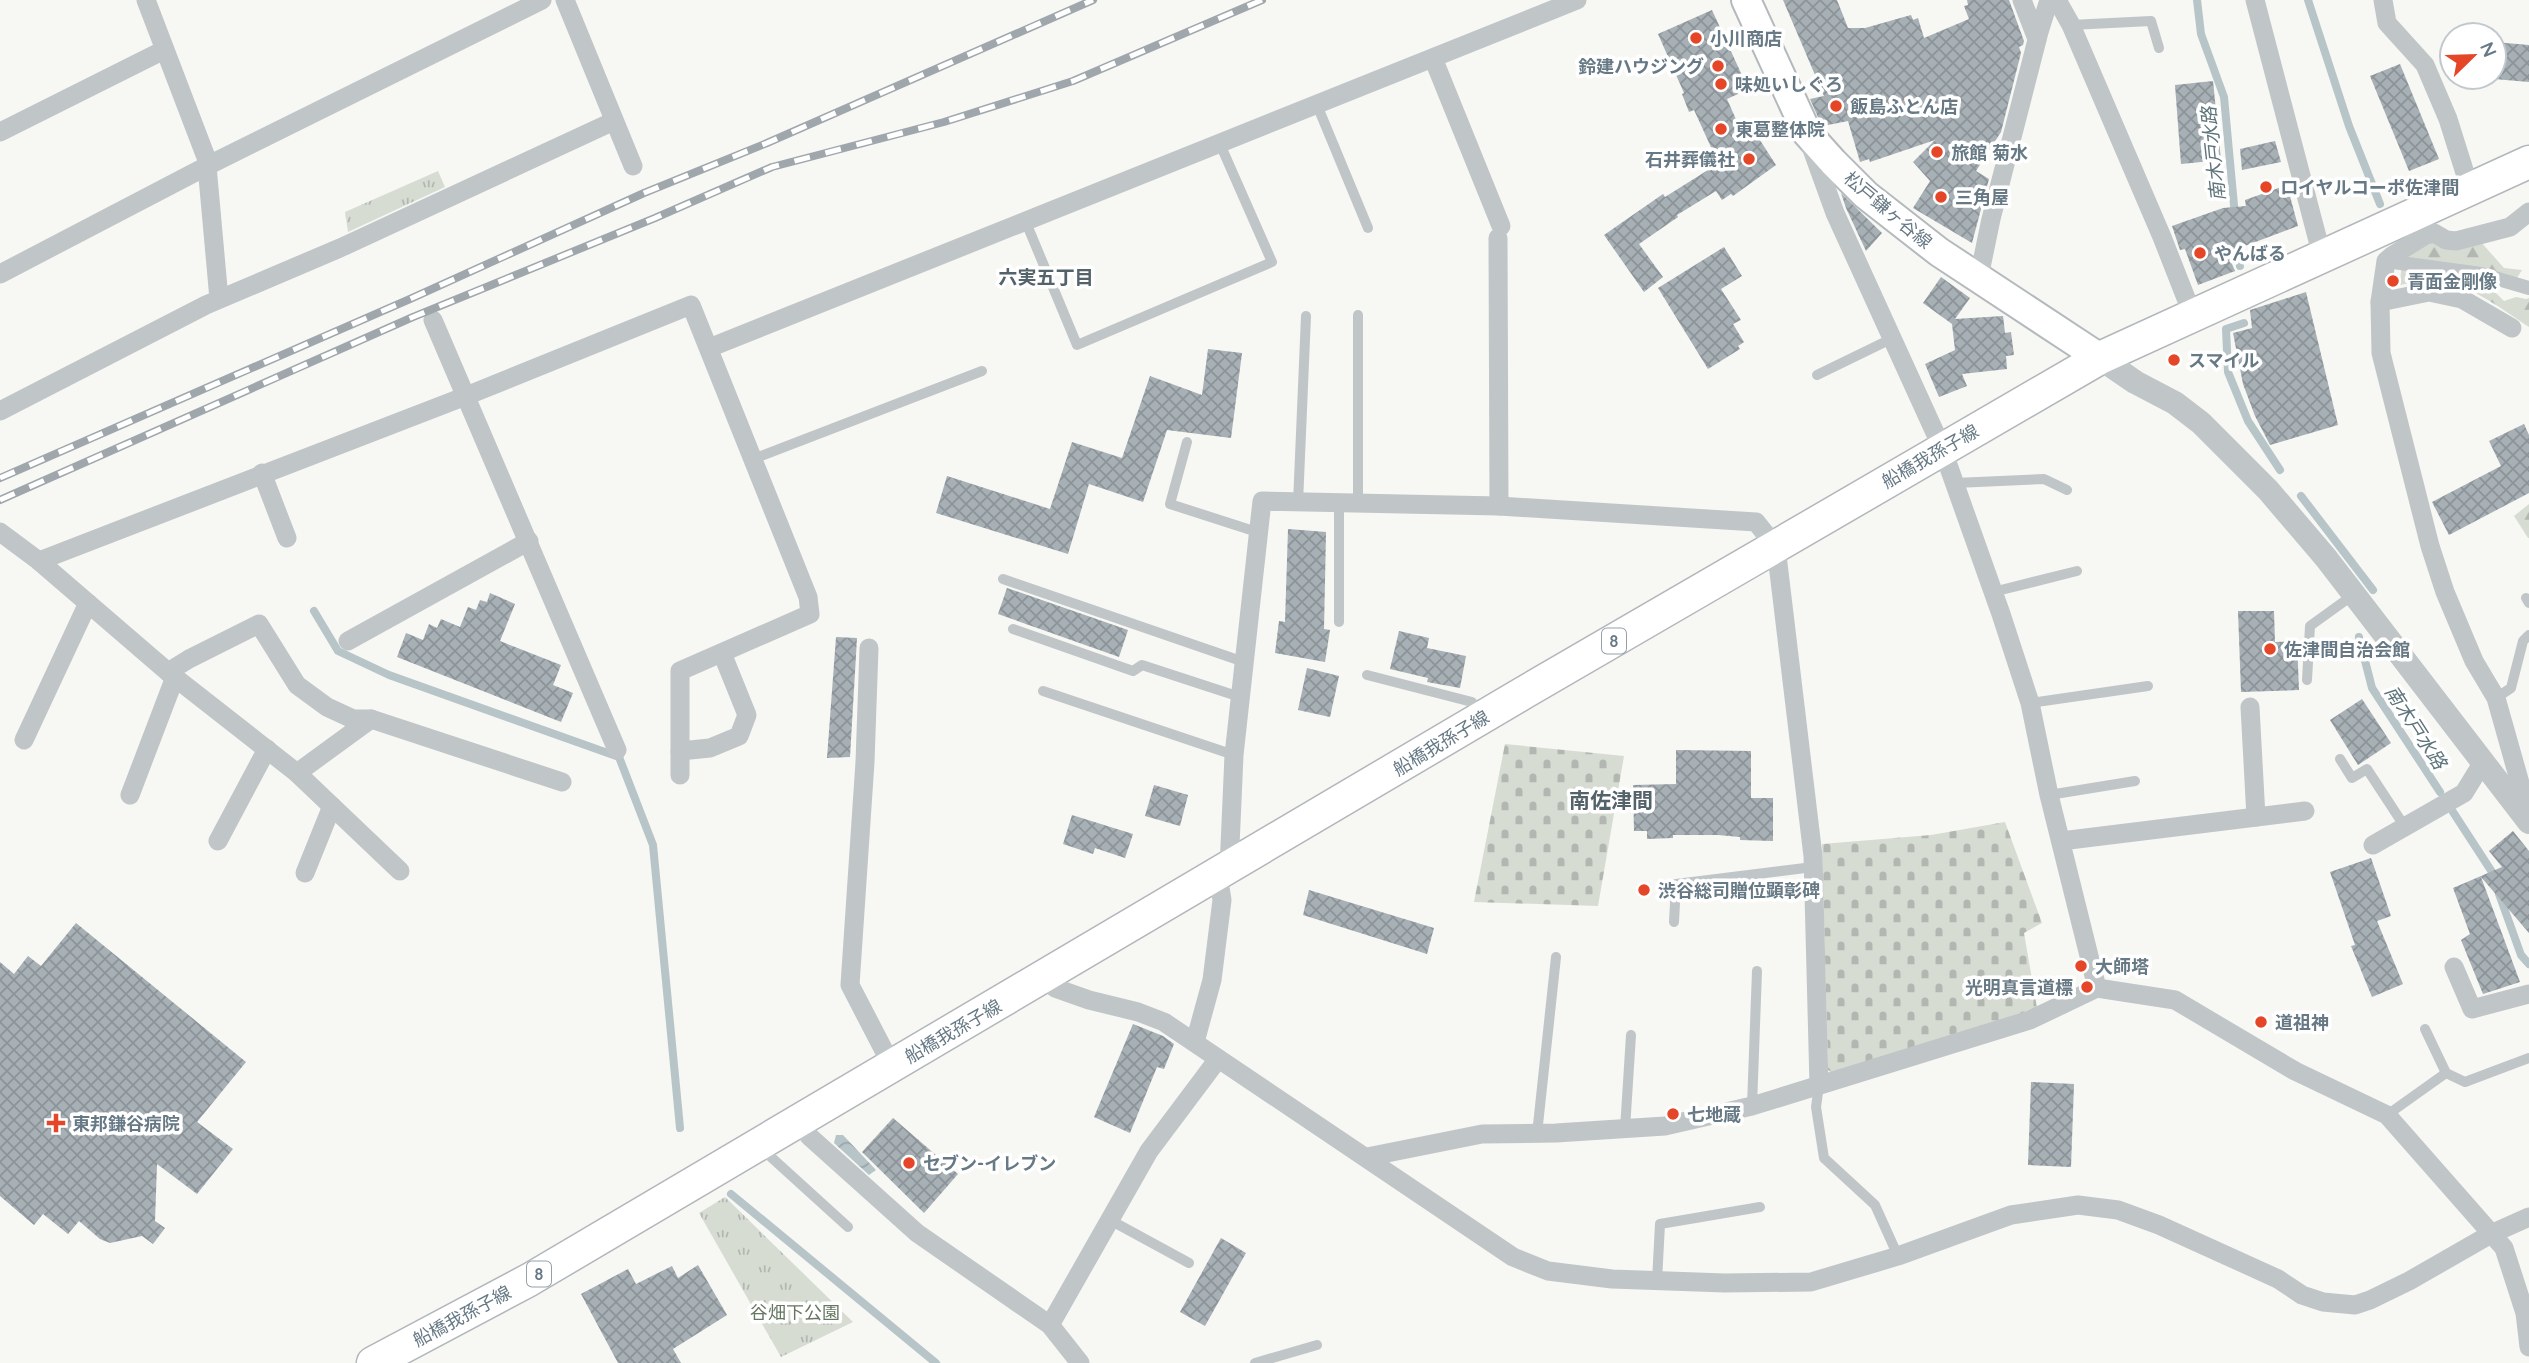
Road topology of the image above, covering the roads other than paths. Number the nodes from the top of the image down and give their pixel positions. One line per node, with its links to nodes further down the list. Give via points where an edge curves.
1 (146, 0): 14 (street)
2 (542, 0): 22 (street)
3 (565, 0): 17 (street)
4 (1577, 0): 15 (street)
5 (1746, 0): 19 (main road, 松戸鎌ヶ谷線)
6 (2022, 0): 12 (street)
7 (2049, 0): 12 (street)
8 (2057, 0): 11 (street)
9 (2255, 0): 28 (street)
10 (2383, 0): 24 (street, via 2386,23 2425,65)
11 (2071, 25): 13 (lane, via 2151,22); 37 (street)
12 (2037, 39): 31 (street)
13 (2159, 48)
14 (164, 50): 18 (street); 22 (street)
15 (1433, 58): 16 (street); 55 (street, via 1500,232)
16 (1317, 105): 20 (street); 27 (lane)
17 (614, 121): 23 (street); 33 (street)
18 (0, 132)
19 (1807, 133): 31 (main road, 松戸鎌ヶ谷線, via 1866,195); 40 (street, via 1826,191)
20 (1220, 144): 26 (street); 26 (lane, via 1272,262 1077,345)
21 (2529, 162): 24 (main road, 船橋我孫子線 / 8)
22 (208, 166): 30 (street); 33 (street)
23 (633, 166)
24 (2470, 189): 28 (main road, 船橋我孫子線 / 8)
25 (2529, 212): 29 (street, via 2510,227 2456,241 2426,234)
26 (1025, 220): 41 (street)
27 (1368, 228)
28 (2322, 256): 37 (main road, 船橋我孫子線 / 8)
29 (2386, 261): 32 (street, via 2481,274); 34 (street)
30 (0, 274)
31 (1979, 277): 42 (main road, 松戸鎌ヶ谷線)
32 (2529, 288)
33 (219, 299): 46 (street)
34 (2380, 302): 39 (street, via 2429,292 2462,299); 80 (street, via 2381,353 2430,545 2474,661)
35 (1358, 315): 54 (lane)
36 (1306, 316): 53 (lane)
37 (2193, 316): 42 (main road, 船橋我孫子線 / 8)
38 (433, 320): 45 (street)
39 (2512, 328)
40 (1891, 339): 44 (lane); 48 (street)
41 (709, 348): 45 (street, via 691,305); 49 (street)
42 (2100, 358): 48 (main road, 船橋我孫子線 / 8); 65 (street, via 2201,423 2268,490)
43 (982, 371): 49 (lane)
44 (1816, 375)
45 (466, 396): 50 (street); 59 (street)
46 (0, 411)
47 (1187, 442): 57 (lane, via 1170,504)
48 (1942, 448): 51 (street); 60 (main road, 船橋我孫子線 / 8)
49 (753, 459): 72 (street, via 808,597 810,614)
50 (262, 474): 58 (street); 61 (street)
51 (1955, 483): 52 (lane, via 2044,479); 64 (street)
52 (2067, 491)
53 (1298, 504): 54 (street); 57 (street, via 1262,501)
54 (1349, 504): 55 (street); 67 (lane)
55 (1499, 506): 60 (street, via 1756,522)
56 (0, 532): 61 (street)
57 (1257, 532): 73 (street)
58 (287, 538)
59 (529, 541): 70 (street); 87 (street)
60 (1776, 547): 83 (main road, 船橋我孫子線 / 8); 108 (street)
61 (39, 561): 66 (street)
62 (2077, 571): 64 (lane)
63 (1003, 579): 73 (lane)
64 (1993, 592): 81 (street)
65 (2354, 595): 76 (lane, via 2310,626); 91 (street)
66 (88, 603): 74 (street); 85 (street)
67 (1339, 622)
68 (1013, 629): 79 (lane, via 1133,671 1142,665)
69 (2529, 635): 80 (lane, via 2523,641 2511,688)
70 (348, 642)
71 (869, 648): 124 (street, via 850,985)
72 (722, 653): 88 (street, via 680,671); 88 (street, via 747,715 739,736 710,748)
73 (1244, 662): 79 (street)
74 (172, 675): 84 (street, via 189,659 259,624 297,685 353,719); 86 (street); 97 (street)
75 (1367, 675): 83 (lane, via 1472,702)
76 (2307, 680)
77 (2148, 686): 81 (lane)
78 (1043, 691): 89 (lane)
79 (1240, 697): 89 (street)
80 (2496, 698): 94 (street)
81 (2030, 704): 98 (street)
82 (2250, 708): 102 (street)
83 (1483, 718): 110 (main road, 船橋我孫子線 / 8)
84 (371, 719): 92 (street); 96 (street)
85 (24, 740)
86 (267, 749): 92 (street); 105 (street)
87 (617, 751)
88 (680, 751): 93 (street)
89 (1234, 755): 110 (street)
90 (2340, 759): 104 (lane, via 2352,778 2367,769)
91 (2483, 762): 103 (street); 104 (street, via 2464,793)
92 (297, 773): 99 (street)
93 (680, 775)
94 (2525, 780): 101 (street)
95 (2135, 781): 98 (lane)
96 (562, 782)
97 (130, 795)
98 (2049, 795): 106 (street)
99 (332, 806): 109 (street); 111 (street)
100 (2305, 811): 102 (street)
101 (2529, 815)
102 (2256, 817): 106 (street)
103 (2529, 822)
104 (2404, 827): 107 (street)
105 (218, 841)
106 (2060, 841): 117 (street)
107 (2373, 845)
108 (1814, 867): 112 (lane, via 1676,884); 126 (street)
109 (400, 871)
110 (1223, 872): 116 (main road, 船橋我孫子線 / 8); 121 (street, via 1212,980)
111 (305, 873)
112 (1674, 922)
113 (1556, 957): 131 (lane)
114 (2455, 967): 118 (street, via 2472,1009)
115 (1757, 971): 127 (lane)
116 (1046, 976): 121 (street, via 1055,988 1164,1022); 124 (main road, 船橋我孫子線 / 8)
117 (2097, 988): 126 (street, via 2030,1020); 128 (street, via 2175,1000 2295,1071)
118 (2529, 994)
119 (2425, 1029): 125 (lane)
120 (1631, 1035): 130 (lane)
121 (1195, 1042): 123 (street)
122 (2529, 1058): 125 (lane, via 2465,1082)
123 (1218, 1059): 133 (street); 136 (street, via 1149,1151)
124 (892, 1066): 129 (main road, 船橋我孫子線 / 8)
125 (2446, 1073): 128 (lane)
126 (1819, 1085): 127 (street); 139 (lane, via 1816,1107 1824,1158 1875,1205)
127 (1752, 1106): 130 (street, via 1665,1126)
128 (2386, 1115): 138 (street)
129 (798, 1122): 132 (main road, 船橋我孫子線 / 8); 142 (street, via 917,1233)
130 (1625, 1129): 131 (street)
131 (1537, 1133): 133 (street, via 1482,1133)
132 (758, 1145): 137 (lane); 145 (main road, 船橋我孫子線 / 8, via 529,1280)
133 (1367, 1157): 141 (street, via 1513,1256 1548,1271)
134 (1760, 1207): 141 (lane, via 1660,1224)
135 (2529, 1217): 138 (street)
136 (1110, 1220): 140 (lane); 142 (street)
137 (848, 1227)
138 (2491, 1234): 139 (street, via 2409,1281 2355,1305 2323,1303 2159,1225 2118,1210 2078,1205 2011,1214); 144 (street, via 2504,1248 2525,1312)
139 (1898, 1256): 141 (street, via 1811,1282)
140 (1189, 1263)
141 (1657, 1281)
142 (1051, 1325): 146 (street)
143 (1317, 1346): 147 (lane)
144 (2529, 1347)
145 (373, 1363)
146 (1080, 1363)
147 (1255, 1363)

